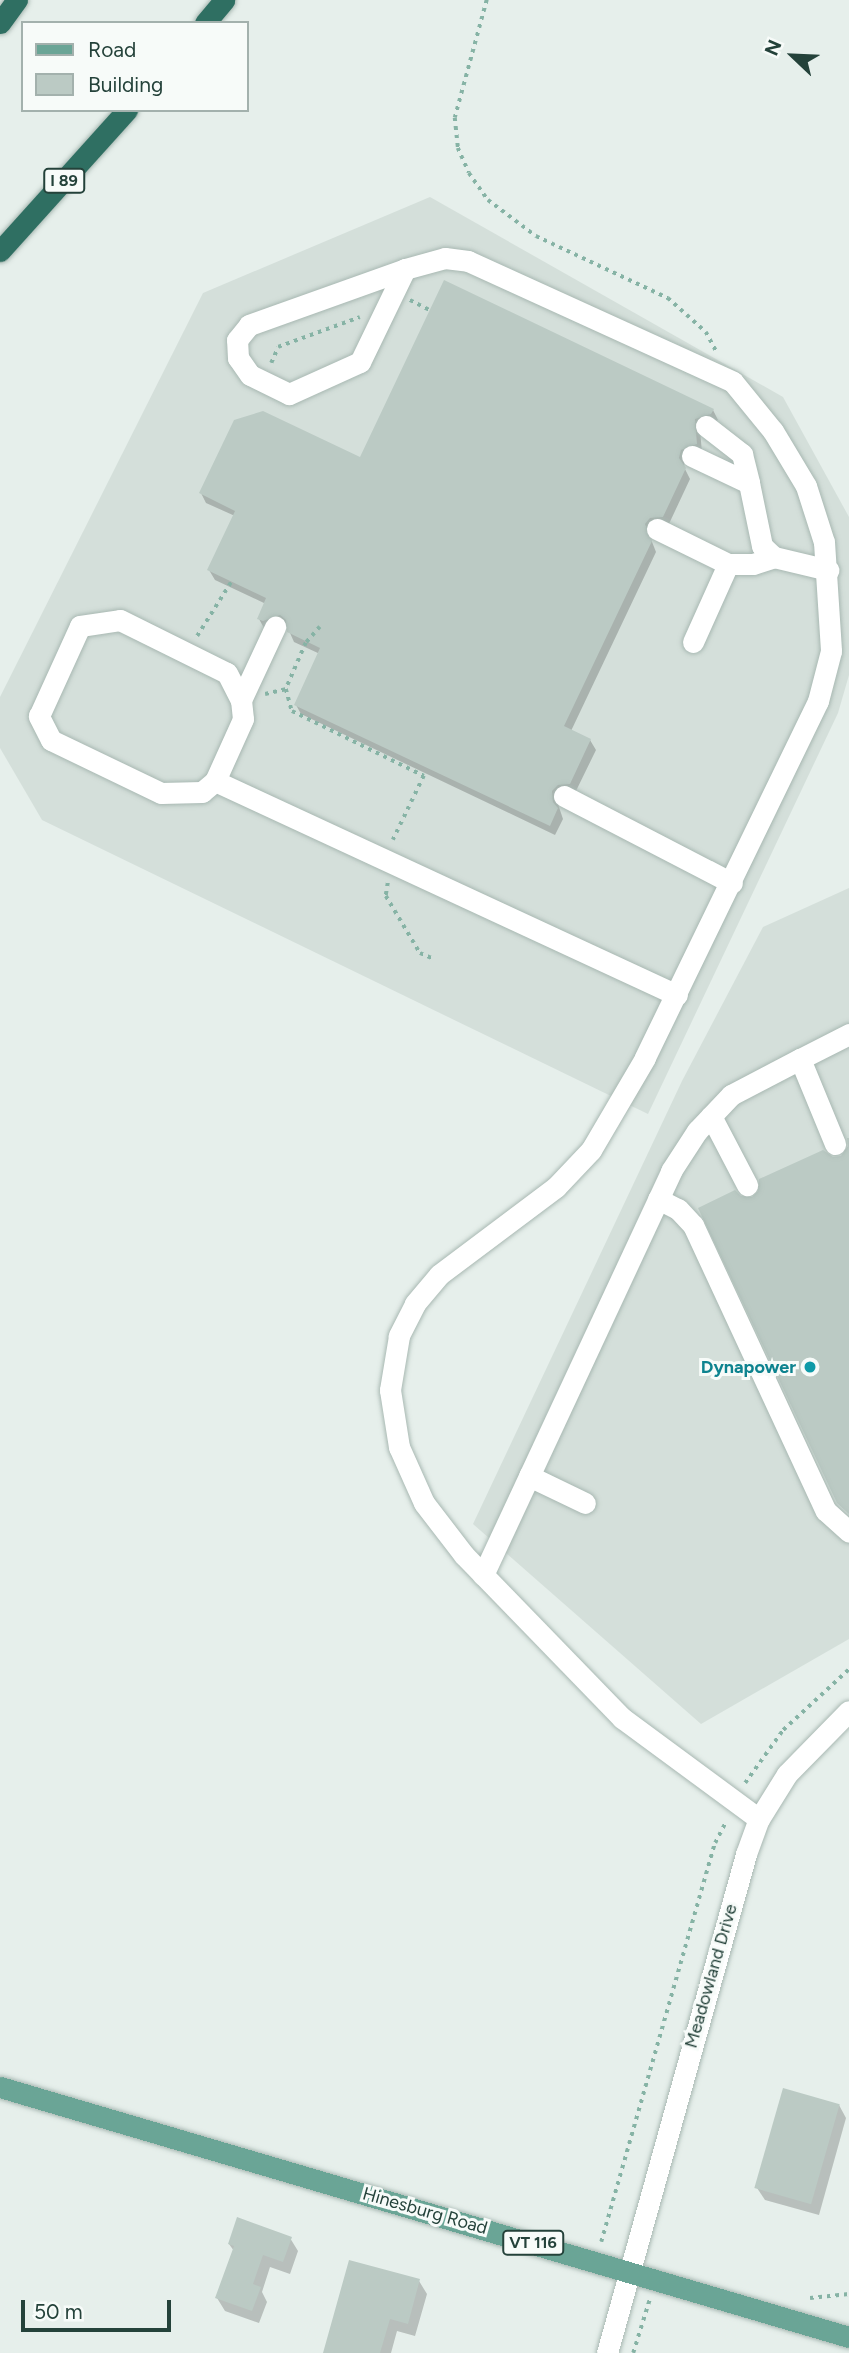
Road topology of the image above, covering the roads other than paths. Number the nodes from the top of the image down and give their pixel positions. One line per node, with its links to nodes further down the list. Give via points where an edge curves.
1 (17, 0): 4 (highway)
2 (224, 0): 3 (highway)
3 (207, 21)
4 (0, 23)
5 (125, 112): 6 (highway, I 89)
6 (0, 251)
7 (405, 269): 7 (street, via 360,362 289,394 250,375 238,358 237,340 250,325); 14 (street, via 445,258 467,261 733,382 773,431 806,486)
8 (706, 426): 10 (street, via 742,454)
9 (692, 456): 10 (street)
10 (749, 483): 12 (street, via 762,546)
11 (657, 529): 13 (street)
12 (775, 557): 13 (street, via 753,564); 14 (street)
13 (728, 564): 16 (street)
14 (828, 570): 20 (street, via 831,651 818,701)
15 (275, 627): 17 (street)
16 (693, 642)
17 (241, 700): 18 (street, via 243,719); 18 (street, via 227,673 120,620 80,626 39,716 51,740 161,793 202,792)
18 (215, 781): 21 (street)
19 (564, 796): 20 (street)
20 (732, 883): 21 (street)
21 (677, 995): 31 (street, via 620,1108 591,1150 556,1187 439,1275 415,1304 399,1336 390,1390 399,1447 424,1503)
22 (849, 1034): 23 (street)
23 (800, 1059): 24 (street, via 731,1095); 25 (street)
24 (711, 1116): 26 (street); 27 (street, via 671,1171)
25 (835, 1144)
26 (747, 1185)
27 (658, 1199): 28 (street); 30 (street, via 678,1209 693,1225 826,1511)
28 (529, 1476): 29 (street); 31 (street)
29 (585, 1503)
30 (849, 1532)
31 (483, 1575): 33 (street, via 622,1718)
32 (849, 1711): 33 (street, Meadowland Drive, via 787,1774)
33 (759, 1819): 35 (street, Meadowland Drive)
34 (0, 2087): 35 (main road, Hinesburg Road / VT 116)
35 (629, 2271): 36 (main road, Hinesburg Road / VT 116); 37 (street, Meadowland Drive)
36 (849, 2337)
37 (607, 2353)

